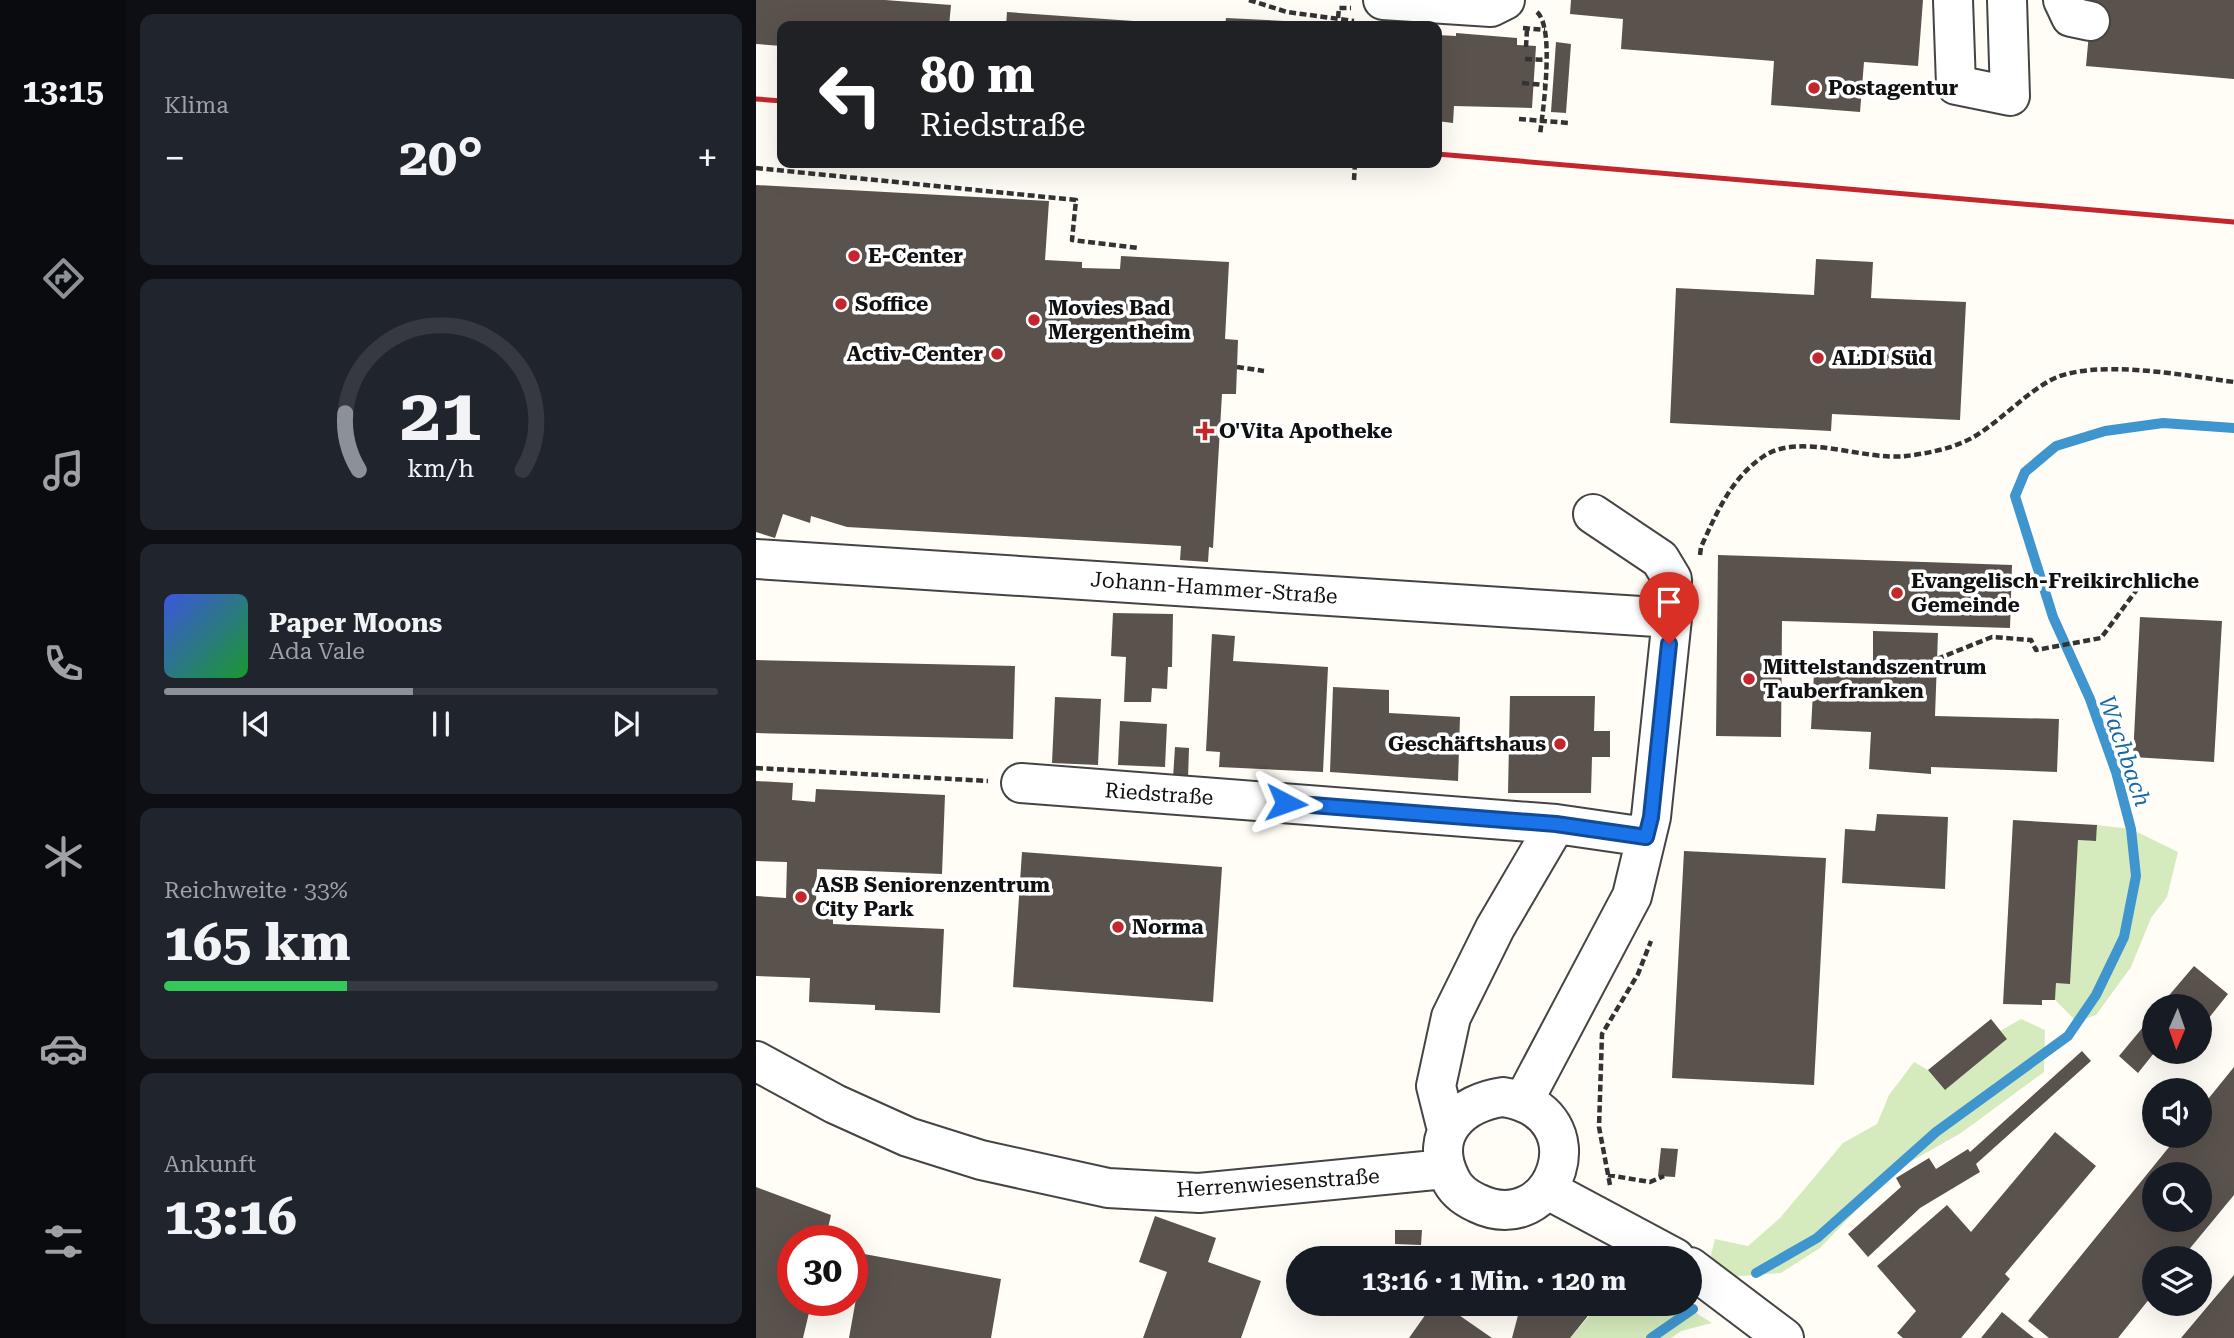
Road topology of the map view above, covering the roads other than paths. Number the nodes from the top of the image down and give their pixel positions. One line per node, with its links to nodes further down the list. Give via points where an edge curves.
1 (1953, 0): 2 (street, via 1956,85 2010,96)
2 (2007, 0)
3 (1399, 1): 4 (street)
4 (1522, 12)
5 (1594, 514): 7 (street, via 1660,559 1672,579)
6 (756, 559): 7 (street, Johann-Hammer-Straße)
7 (1672, 618): 10 (street)
8 (1021, 783): 9 (street, Riedstraße)
9 (1556, 824): 10 (street, Riedstraße); 13 (street, via 1494,928 1451,1017 1436,1086)
10 (1646, 837): 12 (street, via 1632,896)
11 (756, 1061): 14 (street, Herrenwiesenstraße, via 908,1137 981,1160 1108,1188 1199,1193)
12 (1524, 1100): 13 (street, via 1481,1100 1461,1112); 15 (street, via 1543,1112 1559,1146 1555,1178)
13 (1447, 1130): 14 (street)
14 (1446, 1169): 15 (street, via 1453,1186 1487,1208 1530,1203)
15 (1548, 1190): 16 (street)
16 (1653, 1246)
17 (1702, 1276): 18 (street)
18 (1784, 1338)

